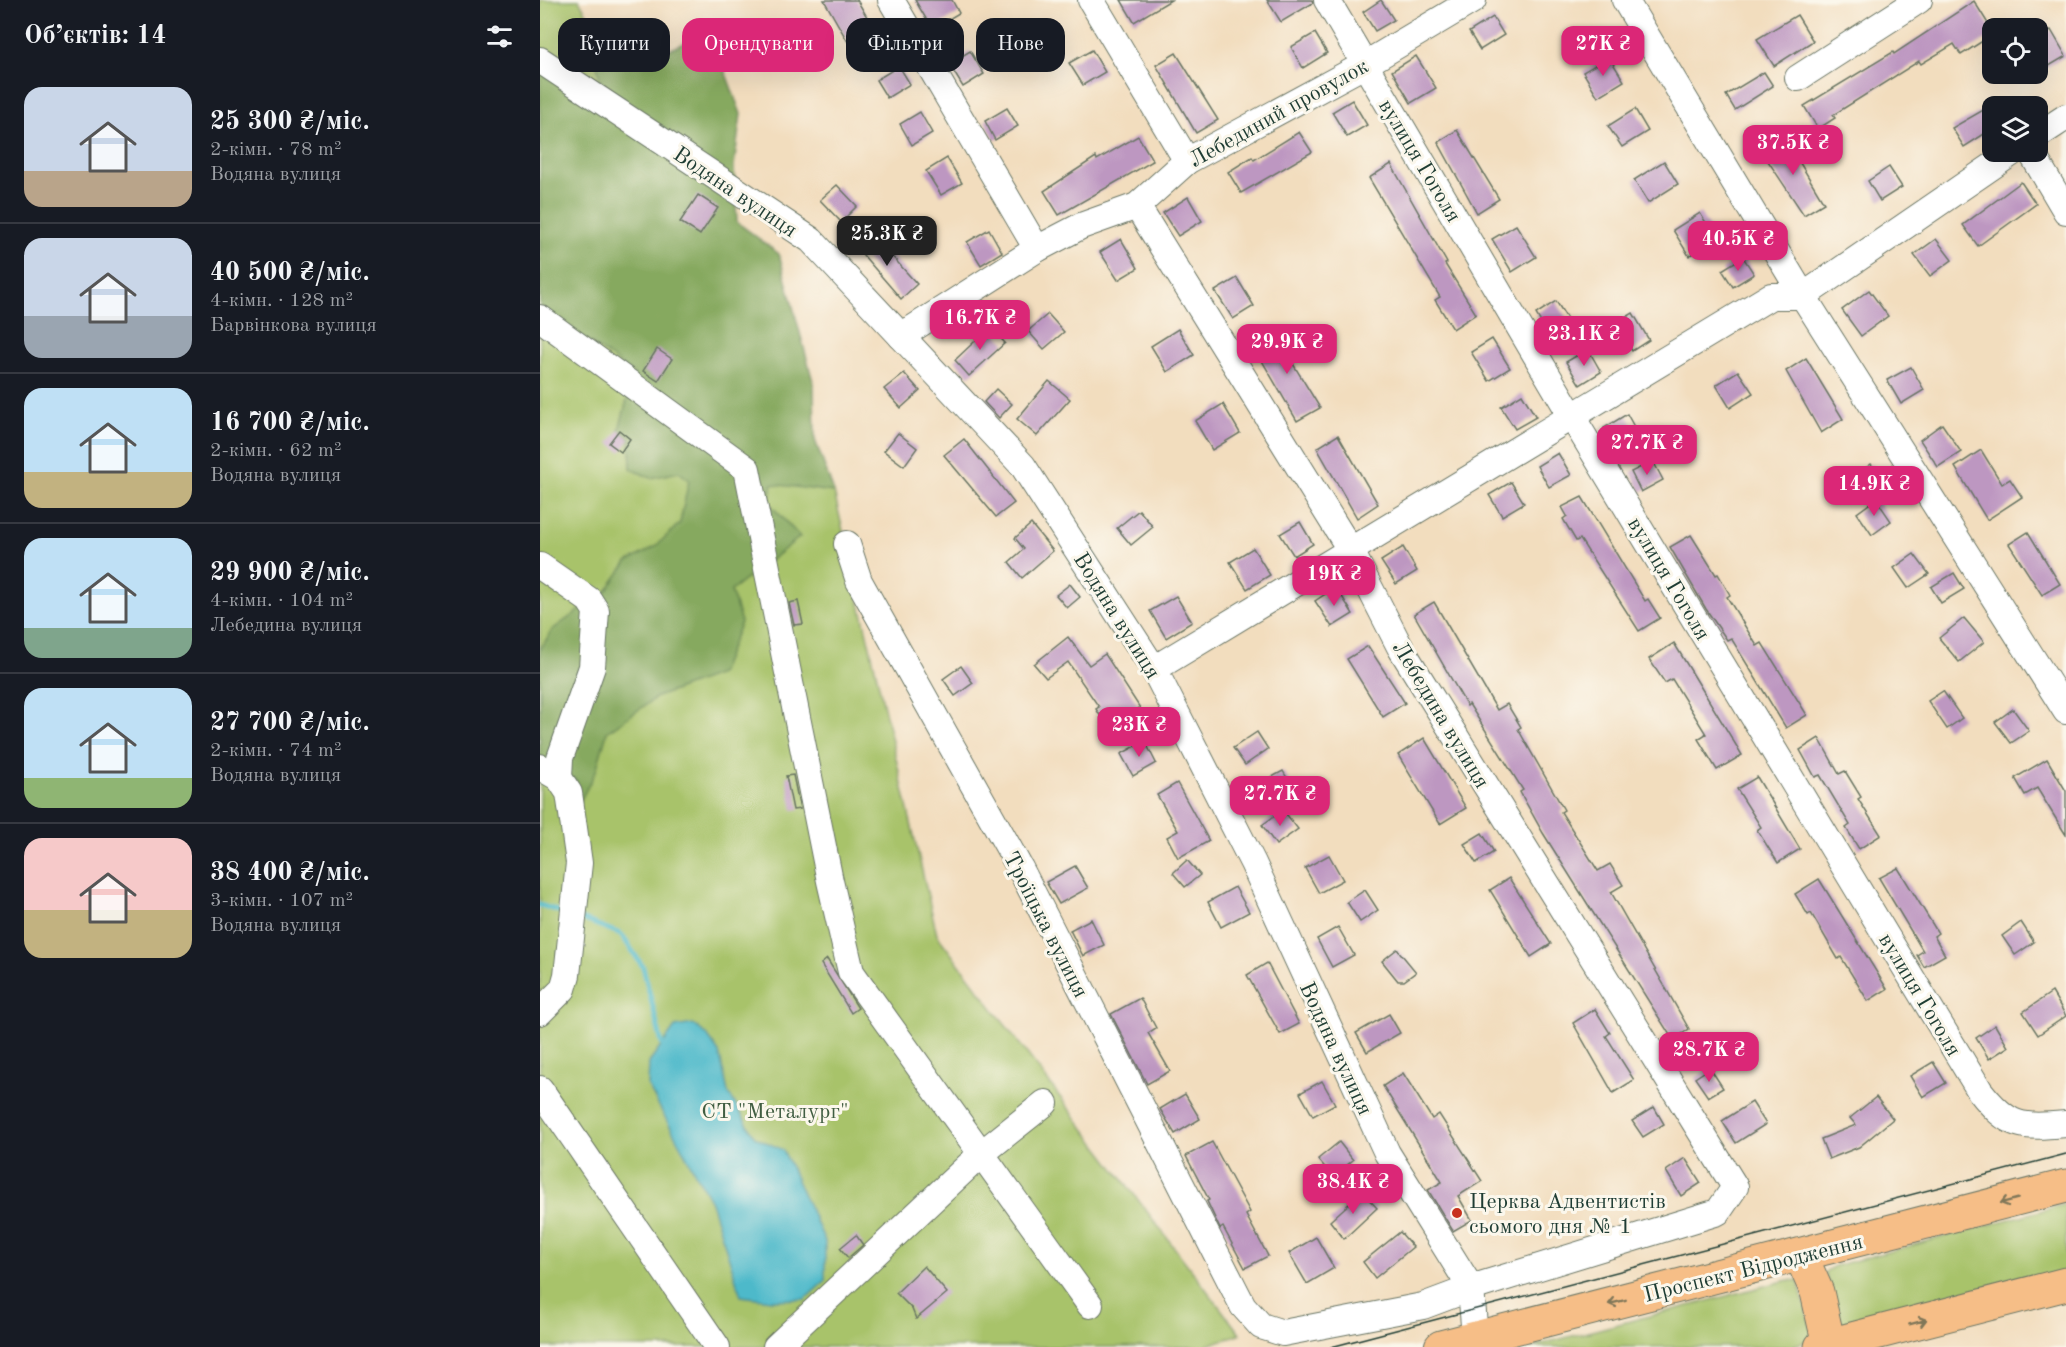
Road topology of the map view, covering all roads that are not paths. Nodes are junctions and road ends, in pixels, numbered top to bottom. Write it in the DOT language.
graph roads {
  1 [pos="891,0"];
  2 [pos="1091,0"];
  3 [pos="1327,0"];
  4 [pos="1473,0"];
  5 [pos="1625,0"];
  6 [pos="1918,0"];
  7 [pos="540,60"];
  8 [pos="1364,65"];
  9 [pos="1798,78"];
  10 [pos="2066,117"];
  11 [pos="2048,129"];
  12 [pos="1187,161"];
  13 [pos="1998,162"];
  14 [pos="2037,162"];
  15 [pos="1137,206"];
  16 [pos="2066,211"];
  17 [pos="1036,249"];
  18 [pos="1803,296"];
  19 [pos="540,318"];
  20 [pos="901,336"];
  21 [pos="1571,415"];
  22 [pos="847,544"];
  23 [pos="1351,550"];
  24 [pos="540,566"];
  25 [pos="1154,669"];
  26 [pos="2066,711"];
  27 [pos="550,772"];
  28 [pos="540,1012"];
  29 [pos="540,1089"];
  30 [pos="1045,1103"];
  31 [pos="2066,1124"];
  32 [pos="981,1154"];
  33 [pos="2066,1186"];
  34 [pos="1735,1187"];
  35 [pos="1801,1256"];
  36 [pos="2066,1284"];
  37 [pos="1471,1288"];
  38 [pos="1090,1305"];
  39 [pos="1474,1338"];
  40 [pos="1826,1346"];
  41 [pos="717,1347"];
  42 [pos="776,1347"];
  43 [pos="1441,1347"];
  1 -- 17 [label="street"];
  2 -- 12 [label="street"];
  3 -- 8 [label="street, вулиця Гоголя"];
  4 -- 8 [label="street, Лебединий провулок"];
  5 -- 18 [label="street"];
  6 -- 9 [label="street"];
  7 -- 20 [label="street, Водяна вулиця"];
  8 -- 12 [label="street, Лебединий провулок"];
  8 -- 21 [label="street, вулиця Гоголя"];
  10 -- 11 [label="street"];
  12 -- 15 [label="street, Лебединий провулок"];
  13 -- 18 [label="street"];
  14 -- 16 [label="street"];
  15 -- 17 [label="street, Лебединий провулок"];
  15 -- 23 [label="street, Лебедина вулиця"];
  17 -- 20 [label="street, Лебединий провулок"];
  18 -- 21 [label="street"];
  18 -- 26 [label="street"];
  19 -- 32 [label="street"];
  20 -- 25 [label="street, Водяна вулиця"];
  21 -- 23 [label="street"];
  21 -- 31 [label="street, вулиця Гоголя"];
  22 -- 37 [label="street, Троїцька вулиця"];
  23 -- 25 [label="street"];
  23 -- 34 [label="street, Лебедина вулиця"];
  24 -- 27 [label="street"];
  25 -- 37 [label="street, Водяна вулиця"];
  27 -- 28 [label="street"];
  29 -- 41 [label="street"];
  30 -- 32 [label="street"];
  32 -- 38 [label="street"];
  32 -- 42 [label="street"];
  33 -- 35 [label="main road, Проспект Відродження, one-way"];
  34 -- 37 [label="street, Троїцька вулиця"];
  35 -- 39 [label="main road, Проспект Відродження, one-way"];
  35 -- 40 [label="main road"];
  40 -- 36 [label="main road, one-way"];
  37 -- 39 [label="street, Водяна вулиця"];
  39 -- 43 [label="main road, Проспект Відродження"];
}
